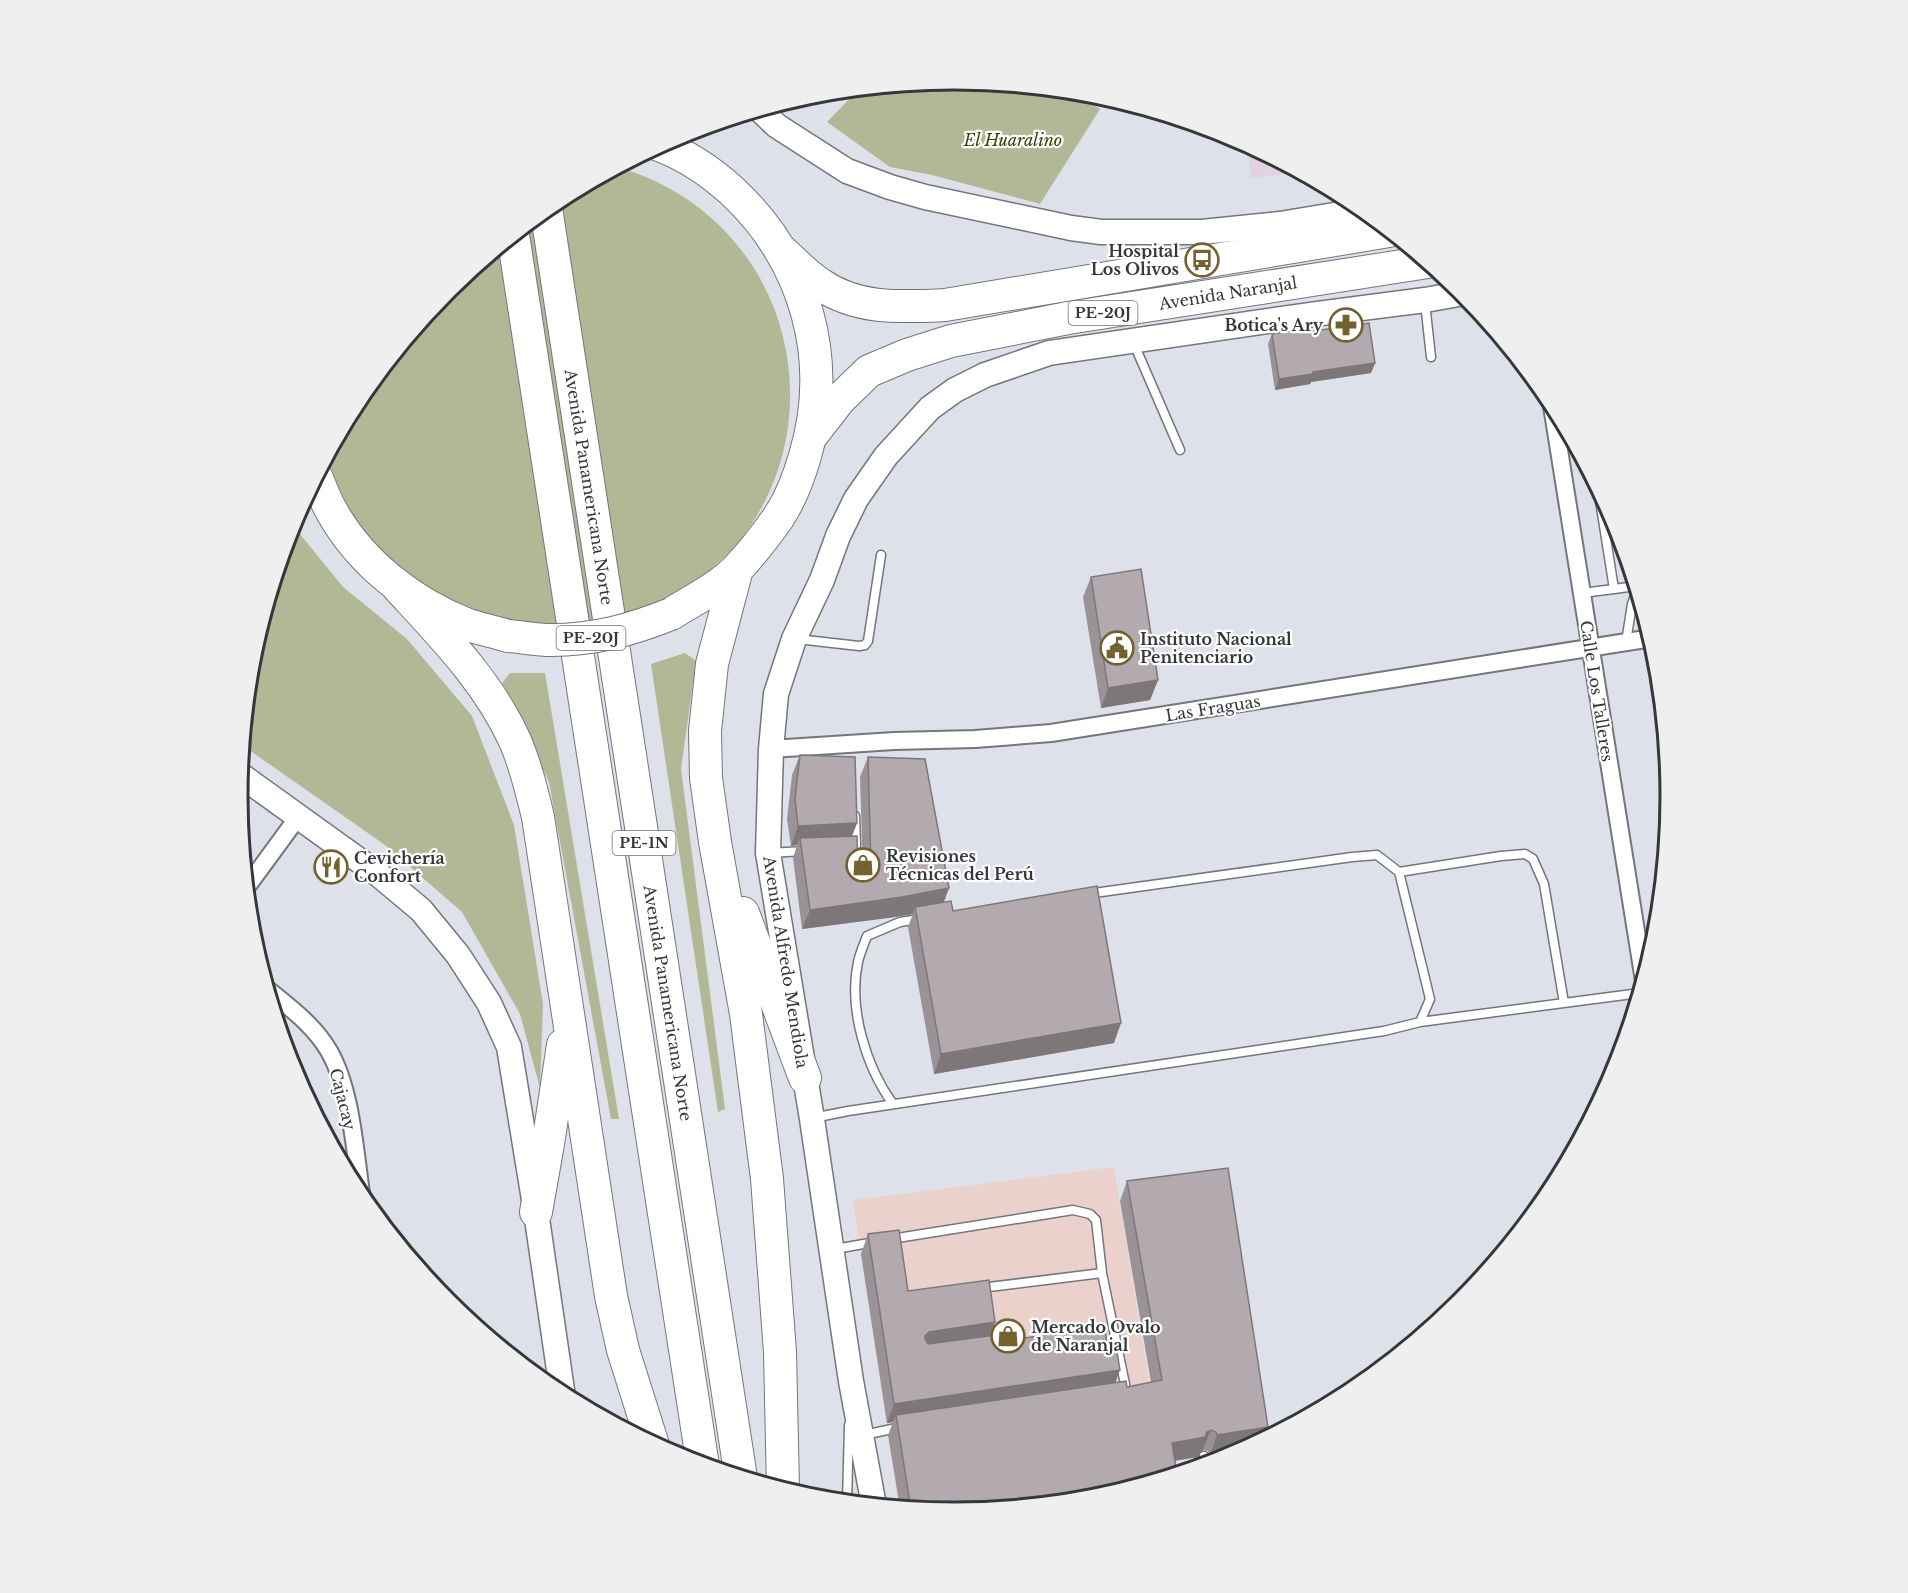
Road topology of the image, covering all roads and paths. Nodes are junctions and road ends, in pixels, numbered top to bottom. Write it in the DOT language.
graph roads {
  1 [pos="766,116"];
  2 [pos="672,149"];
  3 [pos="548,219"];
  4 [pos="1364,221"];
  5 [pos="1364,222"];
  6 [pos="514,244"];
  7 [pos="782,250"];
  8 [pos="1418,264"];
  9 [pos="1452,295"];
  10 [pos="1425,300"];
  11 [pos="1133,341"];
  12 [pos="1049,353"];
  13 [pos="1431,357"];
  14 [pos="812,435"];
  15 [pos="1561,435"];
  16 [pos="1180,450"];
  17 [pos="320,485"];
  18 [pos="315,495"];
  19 [pos="331,510"];
  20 [pos="1602,516"];
  21 [pos="881,555"];
  22 [pos="737,569"];
  23 [pos="397,586"];
  24 [pos="1628,587"];
  25 [pos="1614,589"];
  26 [pos="1582,593"];
  27 [pos="1633,602"];
  28 [pos="794,639"];
  29 [pos="1642,640"];
  30 [pos="1626,642"];
  31 [pos="1590,648"];
  32 [pos="771,749"];
  33 [pos="248,781"];
  34 [pos="855,806"];
  35 [pos="298,817"];
  36 [pos="715,842"];
  37 [pos="846,849"];
  38 [pos="856,849"];
  39 [pos="815,851"];
  40 [pos="768,853"];
  41 [pos="856,859"];
  42 [pos="1400,872"];
  43 [pos="253,879"];
  44 [pos="1075,895"];
  45 [pos="935,916"];
  46 [pos="1641,960"];
  47 [pos="1632,994"];
  48 [pos="277,997"];
  49 [pos="1564,1003"];
  50 [pos="567,1014"];
  51 [pos="1420,1022"];
  52 [pos="805,1078"];
  53 [pos="893,1104"];
  54 [pos="812,1119"];
  55 [pos="358,1176"];
  56 [pos="536,1212"];
  57 [pos="831,1249"];
  58 [pos="1102,1273"];
  59 [pos="973,1289"];
  60 [pos="1114,1329"];
  61 [pos="1102,1331"];
  62 [pos="851,1381"];
  63 [pos="561,1384"];
  64 [pos="1109,1396"];
  65 [pos="911,1425"];
  66 [pos="649,1433"];
  67 [pos="860,1436"];
  68 [pos="701,1456"];
  69 [pos="740,1470"];
  70 [pos="783,1482"];
  71 [pos="847,1494"];
  72 [pos="872,1498"];
  1 -- 4 [label="main road"];
  2 -- 7 [label="highway, PE-20J"];
  3 -- 69 [label="highway, Avenida Panamericana Norte / PE-1N"];
  5 -- 7 [label="highway, PE-20J"];
  6 -- 68 [label="highway, PE-1N"];
  7 -- 14 [label="highway, PE-20J"];
  8 -- 14 [label="highway, Avenida Naranjal / PE-20J"];
  9 -- 10 [label="main road, Avenida Naranjal"];
  10 -- 11 [label="main road, Avenida Naranjal"];
  10 -- 13 [label="lane"];
  11 -- 12 [label="main road, Avenida Naranjal"];
  11 -- 16 [label="lane"];
  12 -- 28 [label="main road, Avenida Alfredo Mendiola"];
  14 -- 22 [label="highway, PE-20J"];
  15 -- 26 [label="street, Calle Los Talleres"];
  17 -- 19 [label="highway, PE-20J"];
  18 -- 19 [label="highway, PE-20J"];
  19 -- 23 [label="highway, PE-20J"];
  20 -- 25 [label="lane"];
  21 -- 28 [label="lane"];
  22 -- 23 [label="highway, PE-20J, bridge"];
  22 -- 36 [label="highway"];
  23 -- 50 [label="highway"];
  24 -- 25 [label="lane"];
  25 -- 26 [label="lane"];
  26 -- 31 [label="street, Calle Los Talleres"];
  27 -- 30 [label="lane"];
  28 -- 32 [label="main road, Avenida Alfredo Mendiola"];
  29 -- 30 [label="street, Las Fraguas"];
  30 -- 31 [label="street, Las Fraguas"];
  31 -- 32 [label="street, Las Fraguas"];
  31 -- 46 [label="street, Calle Los Talleres"];
  32 -- 40 [label="main road, Avenida Alfredo Mendiola"];
  33 -- 35 [label="main road"];
  34 -- 38 [label="lane"];
  35 -- 43 [label="street"];
  35 -- 56 [label="main road"];
  36 -- 52 [label="highway"];
  36 -- 70 [label="highway"];
  37 -- 38 [label="lane"];
  38 -- 41 [label="lane"];
  39 -- 40 [label="lane"];
  40 -- 52 [label="main road, Avenida Alfredo Mendiola"];
  42 -- 44 [label="lane"];
  42 -- 49 [label="lane"];
  42 -- 51 [label="lane"];
  45 -- 53 [label="lane"];
  47 -- 49 [label="lane"];
  48 -- 55 [label="street, Cajacay"];
  49 -- 51 [label="lane"];
  50 -- 56 [label="highway"];
  50 -- 66 [label="highway"];
  51 -- 53 [label="lane"];
  52 -- 54 [label="main road, Avenida Alfredo Mendiola"];
  53 -- 54 [label="lane"];
  54 -- 57 [label="main road, Avenida Alfredo Mendiola"];
  56 -- 63 [label="main road"];
  57 -- 58 [label="lane"];
  57 -- 62 [label="main road, Avenida Alfredo Mendiola"];
  58 -- 59 [label="lane"];
  58 -- 60 [label="lane"];
  60 -- 61 [label="lane"];
  60 -- 64 [label="lane"];
  62 -- 67 [label="main road, Avenida Alfredo Mendiola"];
  62 -- 71 [label="lane"];
  65 -- 67 [label="lane"];
  67 -- 72 [label="main road, Avenida Alfredo Mendiola"];
}
